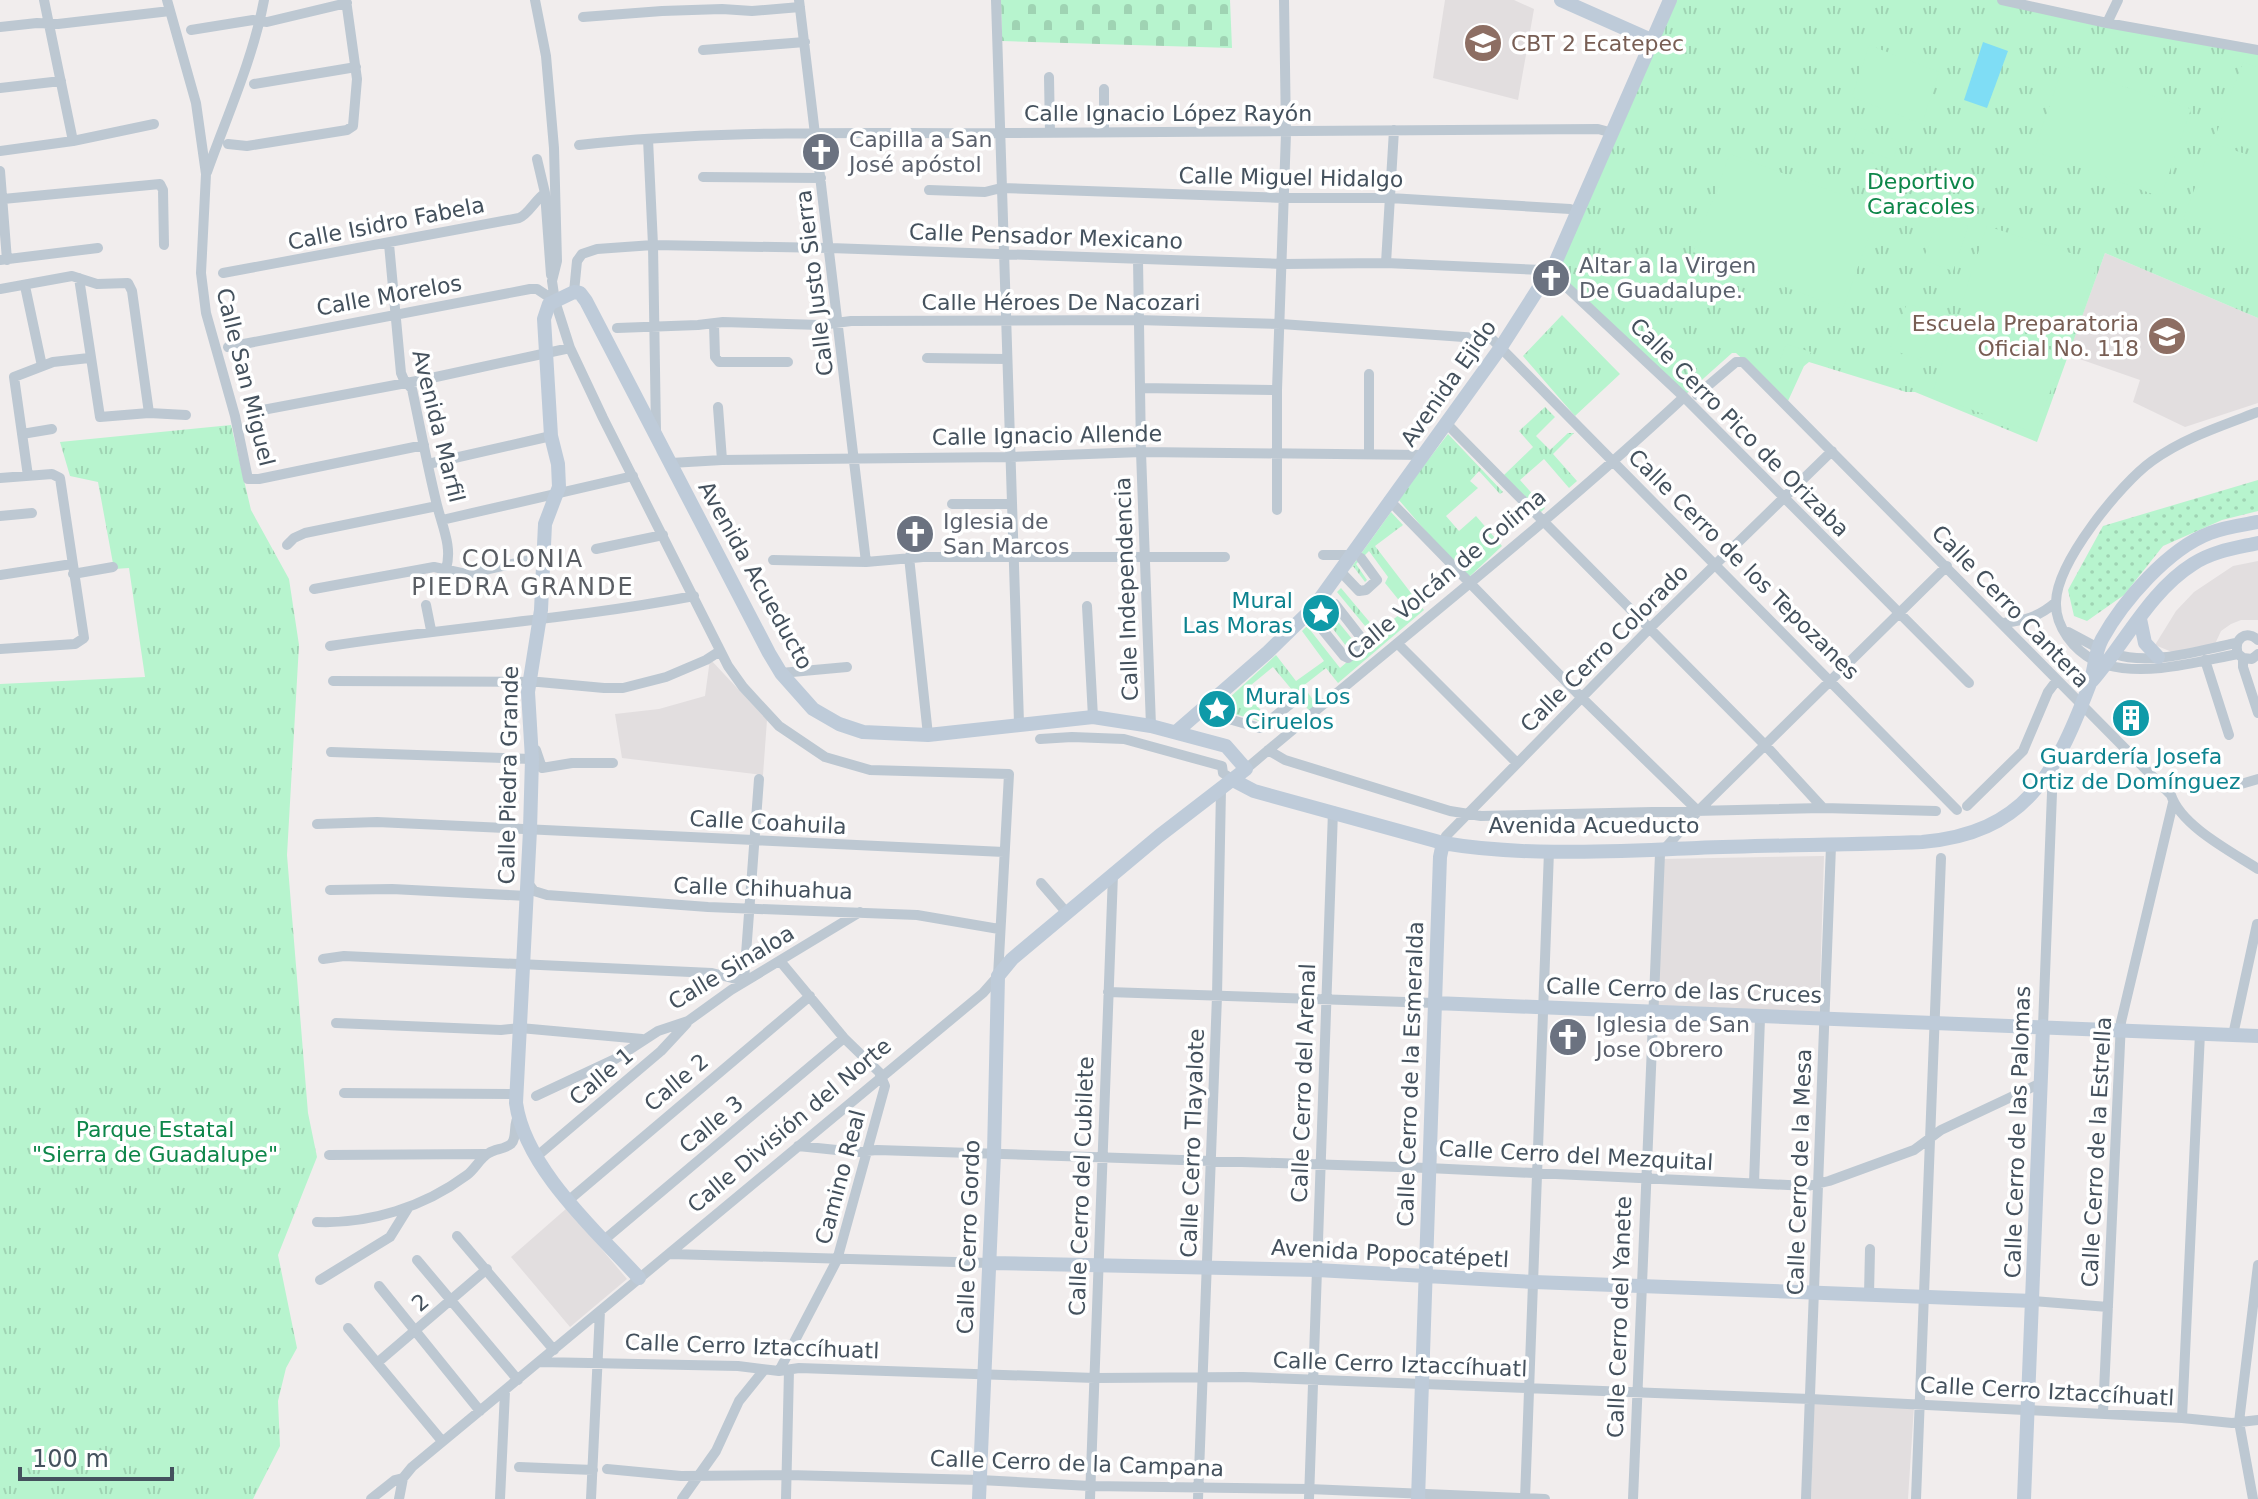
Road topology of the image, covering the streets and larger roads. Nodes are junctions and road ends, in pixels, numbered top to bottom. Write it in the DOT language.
graph roads {
  1 [pos="44,0"];
  2 [pos="264,0"];
  3 [pos="535,0"];
  4 [pos="996,0"];
  5 [pos="1284,0"];
  6 [pos="1561,0"];
  7 [pos="1670,0"];
  8 [pos="2002,0"];
  9 [pos="2117,0"];
  10 [pos="346,1"];
  11 [pos="799,4"];
  12 [pos="168,5"];
  13 [pos="661,5"];
  14 [pos="583,17"];
  15 [pos="260,21"];
  16 [pos="2107,23"];
  17 [pos="48,24"];
  18 [pos="0,27"];
  19 [pos="191,30"];
  20 [pos="1651,40"];
  21 [pos="805,42"];
  22 [pos="703,50"];
  23 [pos="2258,50"];
  24 [pos="356,67"];
  25 [pos="1049,77"];
  26 [pos="61,81"];
  27 [pos="254,84"];
  28 [pos="0,88"];
  29 [pos="1104,89"];
  30 [pos="154,124"];
  31 [pos="1394,130"];
  32 [pos="1104,132"];
  33 [pos="816,133"];
  34 [pos="1000,133"];
  35 [pos="1050,133"];
  36 [pos="1286,133"];
  37 [pos="1613,133"];
  38 [pos="648,139"];
  39 [pos="73,141"];
  40 [pos="228,144"];
  41 [pos="579,145"];
  42 [pos="0,151"];
  43 [pos="537,159"];
  44 [pos="0,171"];
  45 [pos="206,174"];
  46 [pos="703,177"];
  47 [pos="821,178"];
  48 [pos="1001,188"];
  49 [pos="929,190"];
  50 [pos="545,193"];
  51 [pos="1283,198"];
  52 [pos="1390,198"];
  53 [pos="3,199"];
  54 [pos="1578,213"];
  55 [pos="389,244"];
  56 [pos="164,245"];
  57 [pos="653,245"];
  58 [pos="98,248"];
  59 [pos="830,248"];
  60 [pos="1003,254"];
  61 [pos="1138,259"];
  62 [pos="4,260"];
  63 [pos="1386,263"];
  64 [pos="1283,264"];
  65 [pos="223,273"];
  66 [pos="1550,273"];
  67 [pos="79,278"];
  68 [pos="552,281"];
  69 [pos="25,286"];
  70 [pos="0,289"];
  71 [pos="574,292"];
  72 [pos="555,301"];
  73 [pos="394,315"];
  74 [pos="1137,320"];
  75 [pos="1005,322"];
  76 [pos="838,323"];
  77 [pos="714,324"];
  78 [pos="1281,324"];
  79 [pos="655,326"];
  80 [pos="617,328"];
  81 [pos="228,347"];
  82 [pos="1501,347"];
  83 [pos="570,348"];
  84 [pos="544,355"];
  85 [pos="89,358"];
  86 [pos="927,358"];
  87 [pos="1006,359"];
  88 [pos="788,362"];
  89 [pos="42,366"];
  90 [pos="1369,374"];
  91 [pos="405,381"];
  92 [pos="1140,388"];
  93 [pos="1277,390"];
  94 [pos="1697,395"];
  95 [pos="1684,397"];
  96 [pos="718,407"];
  97 [pos="252,412"];
  98 [pos="2258,412"];
  99 [pos="149,413"];
  100 [pos="186,415"];
  101 [pos="1447,424"];
  102 [pos="52,429"];
  103 [pos="656,433"];
  104 [pos="22,434"];
  105 [pos="551,436"];
  106 [pos="424,445"];
  107 [pos="1832,451"];
  108 [pos="1141,452"];
  109 [pos="1277,453"];
  110 [pos="1369,453"];
  111 [pos="1424,455"];
  112 [pos="1010,457"];
  113 [pos="855,459"];
  114 [pos="722,460"];
  115 [pos="671,463"];
  116 [pos="1613,463"];
  117 [pos="428,464"];
  118 [pos="28,476"];
  119 [pos="633,476"];
  120 [pos="0,478"];
  121 [pos="557,494"];
  122 [pos="1784,499"];
  123 [pos="1389,500"];
  124 [pos="952,504"];
  125 [pos="1011,504"];
  126 [pos="437,506"];
  127 [pos="1277,510"];
  128 [pos="32,513"];
  129 [pos="0,516"];
  130 [pos="442,520"];
  131 [pos="1544,522"];
  132 [pos="2258,522"];
  133 [pos="663,535"];
  134 [pos="2258,543"];
  135 [pos="287,545"];
  136 [pos="596,549"];
  137 [pos="1323,555"];
  138 [pos="544,557"];
  139 [pos="909,557"];
  140 [pos="1014,557"];
  141 [pos="1225,557"];
  142 [pos="1356,557"];
  143 [pos="1147,558"];
  144 [pos="773,560"];
  145 [pos="866,562"];
  146 [pos="1716,566"];
  147 [pos="1947,566"];
  148 [pos="113,567"];
  149 [pos="73,569"];
  150 [pos="446,569"];
  151 [pos="1340,571"];
  152 [pos="0,575"];
  153 [pos="1470,584"];
  154 [pos="314,589"];
  155 [pos="694,596"];
  156 [pos="2056,602"];
  157 [pos="1335,604"];
  158 [pos="426,605"];
  159 [pos="1087,606"];
  160 [pos="1309,613"];
  161 [pos="1899,613"];
  162 [pos="541,619"];
  163 [pos="2140,619"];
  164 [pos="2002,623"];
  165 [pos="1649,629"];
  166 [pos="431,630"];
  167 [pos="2258,640"];
  168 [pos="1398,644"];
  169 [pos="330,646"];
  170 [pos="0,649"];
  171 [pos="720,651"];
  172 [pos="2239,652"];
  173 [pos="2258,654"];
  174 [pos="2104,657"];
  175 [pos="2158,657"];
  176 [pos="2205,660"];
  177 [pos="847,667"];
  178 [pos="781,673"];
  179 [pos="1831,680"];
  180 [pos="2057,680"];
  181 [pos="333,681"];
  182 [pos="530,682"];
  183 [pos="1969,683"];
  184 [pos="1581,697"];
  185 [pos="1294,701"];
  186 [pos="2080,705"];
  187 [pos="1201,711"];
  188 [pos="2258,713"];
  189 [pos="1093,717"];
  190 [pos="1019,723"];
  191 [pos="1151,726"];
  192 [pos="1176,732"];
  193 [pos="928,735"];
  194 [pos="2229,735"];
  195 [pos="1040,739"];
  196 [pos="530,743"];
  197 [pos="1766,746"];
  198 [pos="1268,750"];
  199 [pos="331,752"];
  200 [pos="532,759"];
  201 [pos="613,763"];
  202 [pos="1517,763"];
  203 [pos="2053,767"];
  204 [pos="1246,769"];
  205 [pos="759,779"];
  206 [pos="2258,779"];
  207 [pos="1227,784"];
  208 [pos="2241,784"];
  209 [pos="2173,803"];
  210 [pos="1823,808"];
  211 [pos="1333,811"];
  212 [pos="1698,811"];
  213 [pos="1936,811"];
  214 [pos="1467,815"];
  215 [pos="317,824"];
  216 [pos="530,830"];
  217 [pos="755,841"];
  218 [pos="1443,843"];
  219 [pos="1831,846"];
  220 [pos="1662,849"];
  221 [pos="1549,851"];
  222 [pos="1004,852"];
  223 [pos="1941,858"];
  224 [pos="2258,869"];
  225 [pos="1113,874"];
  226 [pos="1041,883"];
  227 [pos="330,890"];
  228 [pos="527,890"];
  229 [pos="750,907"];
  230 [pos="860,911"];
  231 [pos="1067,913"];
  232 [pos="2257,924"];
  233 [pos="999,929"];
  234 [pos="323,959"];
  235 [pos="780,961"];
  236 [pos="523,964"];
  237 [pos="998,976"];
  238 [pos="744,981"];
  239 [pos="1108,992"];
  240 [pos="810,996"];
  241 [pos="1217,996"];
  242 [pos="1325,1000"];
  243 [pos="1435,1003"];
  244 [pos="1544,1007"];
  245 [pos="1652,1013"];
  246 [pos="1760,1018"];
  247 [pos="1825,1018"];
  248 [pos="688,1021"];
  249 [pos="336,1023"];
  250 [pos="1934,1023"];
  251 [pos="2043,1026"];
  252 [pos="520,1028"];
  253 [pos="2120,1029"];
  254 [pos="2200,1033"];
  255 [pos="2233,1035"];
  256 [pos="2258,1036"];
  257 [pos="844,1038"];
  258 [pos="642,1039"];
  259 [pos="882,1076"];
  260 [pos="2041,1083"];
  261 [pos="344,1093"];
  262 [pos="517,1094"];
  263 [pos="536,1096"];
  264 [pos="519,1115"];
  265 [pos="1930,1140"];
  266 [pos="798,1146"];
  267 [pos="866,1151"];
  268 [pos="486,1154"];
  269 [pos="994,1154"];
  270 [pos="329,1155"];
  271 [pos="536,1157"];
  272 [pos="1102,1157"];
  273 [pos="1211,1162"];
  274 [pos="1320,1164"];
  275 [pos="1428,1168"];
  276 [pos="1538,1173"];
  277 [pos="1645,1178"];
  278 [pos="1754,1183"];
  279 [pos="1818,1185"];
  280 [pos="569,1200"];
  281 [pos="408,1208"];
  282 [pos="317,1222"];
  283 [pos="457,1236"];
  284 [pos="604,1240"];
  285 [pos="1870,1249"];
  286 [pos="670,1254"];
  287 [pos="417,1260"];
  288 [pos="837,1260"];
  289 [pos="990,1263"];
  290 [pos="2258,1265"];
  291 [pos="1098,1266"];
  292 [pos="487,1269"];
  293 [pos="1207,1269"];
  294 [pos="1317,1270"];
  295 [pos="1426,1277"];
  296 [pos="639,1278"];
  297 [pos="320,1280"];
  298 [pos="1534,1282"];
  299 [pos="1640,1285"];
  300 [pos="379,1286"];
  301 [pos="1815,1292"];
  302 [pos="1869,1295"];
  303 [pos="1924,1296"];
  304 [pos="451,1301"];
  305 [pos="2033,1301"];
  306 [pos="2108,1307"];
  307 [pos="600,1311"];
  308 [pos="348,1328"];
  309 [pos="415,1333"];
  310 [pos="554,1350"];
  311 [pos="539,1362"];
  312 [pos="598,1362"];
  313 [pos="377,1363"];
  314 [pos="764,1370"];
  315 [pos="784,1370"];
  316 [pos="985,1373"];
  317 [pos="1095,1378"];
  318 [pos="1203,1378"];
  319 [pos="518,1380"];
  320 [pos="1313,1381"];
  321 [pos="1421,1386"];
  322 [pos="1529,1390"];
  323 [pos="505,1391"];
  324 [pos="1636,1392"];
  325 [pos="1810,1399"];
  326 [pos="1920,1404"];
  327 [pos="2028,1409"];
  328 [pos="480,1411"];
  329 [pos="2103,1413"];
  330 [pos="2182,1418"];
  331 [pos="2258,1420"];
  332 [pos="2239,1422"];
  333 [pos="442,1441"];
  334 [pos="519,1467"];
  335 [pos="607,1469"];
  336 [pos="593,1470"];
  337 [pos="788,1475"];
  338 [pos="699,1476"];
  339 [pos="403,1478"];
  340 [pos="980,1480"];
  341 [pos="1090,1486"];
  342 [pos="1198,1487"];
  343 [pos="1309,1494"];
  344 [pos="1418,1497"];
  345 [pos="371,1499"];
  346 [pos="399,1499"];
  347 [pos="500,1499"];
  348 [pos="591,1499"];
  349 [pos="682,1499"];
  350 [pos="786,1499"];
  351 [pos="979,1499"];
  352 [pos="1090,1499"];
  353 [pos="1198,1499"];
  354 [pos="1525,1499"];
  355 [pos="1545,1499"];
  356 [pos="1633,1499"];
  357 [pos="1806,1499"];
  358 [pos="1916,1499"];
  359 [pos="2024,1499"];
  360 [pos="2253,1499"];
  1 -- 17 [label="street"];
  2 -- 15 [label="street"];
  3 -- 68 [label="street"];
  4 -- 34 [label="street"];
  5 -- 36 [label="street"];
  6 -- 20 [label="street"];
  7 -- 20 [label="street, Avenida Ejido"];
  8 -- 16 [label="street"];
  9 -- 16 [label="street"];
  10 -- 15 [label="street"];
  10 -- 24 [label="street"];
  11 -- 13 [label="street"];
  11 -- 21 [label="street, Calle Justo Sierra"];
  12 -- 17 [label="street"];
  12 -- 45 [label="street, Calle San Miguel"];
  13 -- 14 [label="street"];
  15 -- 19 [label="street"];
  15 -- 45 [label="street"];
  16 -- 23 [label="street"];
  17 -- 18 [label="street"];
  17 -- 26 [label="street"];
  20 -- 37 [label="street, Avenida Ejido"];
  21 -- 22 [label="street"];
  21 -- 33 [label="street, Calle Justo Sierra"];
  24 -- 27 [label="street"];
  24 -- 40 [label="street"];
  25 -- 35 [label="street"];
  26 -- 28 [label="street"];
  26 -- 39 [label="street"];
  29 -- 32 [label="street"];
  30 -- 39 [label="street"];
  31 -- 36 [label="street, Calle Ignacio López Rayón"];
  31 -- 37 [label="street, Calle Ignacio López Rayón"];
  31 -- 52 [label="street"];
  32 -- 35 [label="street, Calle Ignacio López Rayón"];
  32 -- 36 [label="street, Calle Ignacio López Rayón"];
  33 -- 34 [label="street, Calle Ignacio López Rayón"];
  33 -- 38 [label="street, Calle Ignacio López Rayón"];
  33 -- 47 [label="street, Calle Justo Sierra"];
  34 -- 35 [label="street, Calle Ignacio López Rayón"];
  34 -- 48 [label="street"];
  36 -- 51 [label="street"];
  37 -- 54 [label="street, Avenida Ejido"];
  38 -- 41 [label="street, Calle Ignacio López Rayón"];
  38 -- 57 [label="street"];
  39 -- 42 [label="street"];
  43 -- 50 [label="street"];
  44 -- 53 [label="street"];
  45 -- 106 [label="street, Calle San Miguel"];
  46 -- 47 [label="street"];
  47 -- 59 [label="street, Calle Justo Sierra"];
  48 -- 49 [label="street, Calle Miguel Hidalgo"];
  48 -- 51 [label="street, Calle Miguel Hidalgo"];
  48 -- 60 [label="street"];
  50 -- 55 [label="street, Calle Isidro Fabela"];
  50 -- 68 [label="street"];
  51 -- 52 [label="street, Calle Miguel Hidalgo"];
  51 -- 64 [label="street"];
  52 -- 54 [label="street, Calle Miguel Hidalgo"];
  52 -- 63 [label="street"];
  53 -- 56 [label="street"];
  53 -- 62 [label="street"];
  54 -- 66 [label="street, Avenida Ejido"];
  55 -- 65 [label="street, Calle Isidro Fabela"];
  55 -- 73 [label="street, Avenida Marfil"];
  57 -- 59 [label="street, Calle Pensador Mexicano"];
  57 -- 71 [label="street, Calle Pensador Mexicano"];
  57 -- 79 [label="street"];
  58 -- 62 [label="street"];
  59 -- 60 [label="street, Calle Pensador Mexicano"];
  59 -- 76 [label="street, Calle Justo Sierra"];
  60 -- 61 [label="street, Calle Pensador Mexicano"];
  60 -- 75 [label="street"];
  61 -- 64 [label="street, Calle Pensador Mexicano"];
  61 -- 74 [label="street, Calle Independencia"];
  63 -- 64 [label="street, Calle Pensador Mexicano"];
  63 -- 66 [label="street, Calle Pensador Mexicano"];
  64 -- 78 [label="street"];
  66 -- 82 [label="street, Avenida Ejido"];
  66 -- 95 [label="street, Calle Cerro Pico de Orizaba"];
  67 -- 69 [label="street"];
  67 -- 85 [label="street"];
  67 -- 99 [label="street"];
  68 -- 72 [label="street"];
  69 -- 70 [label="street"];
  69 -- 89 [label="street"];
  71 -- 72 [label="street"];
  71 -- 103 [label="street, Avenida Acueducto"];
  72 -- 73 [label="street, Calle Morelos"];
  72 -- 83 [label="street"];
  72 -- 84 [label="street, Calle Piedra Grande"];
  73 -- 81 [label="street, Calle Morelos"];
  73 -- 91 [label="street, Avenida Marfil"];
  74 -- 75 [label="street, Calle Héroes De Nacozari"];
  74 -- 78 [label="street, Calle Héroes De Nacozari"];
  74 -- 92 [label="street, Calle Independencia"];
  75 -- 76 [label="street, Calle Héroes De Nacozari"];
  75 -- 87 [label="street"];
  76 -- 77 [label="street, Calle Héroes De Nacozari"];
  76 -- 113 [label="street, Calle Justo Sierra"];
  77 -- 79 [label="street, Calle Héroes De Nacozari"];
  77 -- 88 [label="street"];
  78 -- 82 [label="street, Calle Héroes De Nacozari"];
  78 -- 93 [label="street"];
  79 -- 80 [label="street, Calle Héroes De Nacozari"];
  79 -- 103 [label="street"];
  82 -- 101 [label="street, Avenida Ejido"];
  82 -- 116 [label="street, Calle Cerro de los Tepozanes"];
  83 -- 84 [label="street"];
  83 -- 119 [label="street"];
  84 -- 91 [label="street"];
  84 -- 105 [label="street, Calle Piedra Grande"];
  85 -- 89 [label="street"];
  85 -- 99 [label="street"];
  86 -- 87 [label="street"];
  87 -- 112 [label="street"];
  89 -- 104 [label="street"];
  90 -- 110 [label="street"];
  91 -- 97 [label="street"];
  91 -- 106 [label="street, Avenida Marfil"];
  92 -- 93 [label="street"];
  92 -- 108 [label="street, Calle Independencia"];
  93 -- 109 [label="street"];
  94 -- 107 [label="street, Calle Cerro Cantera"];
  95 -- 116 [label="street, Calle Volcán de Colima"];
  95 -- 122 [label="street, Calle Cerro Pico de Orizaba"];
  96 -- 114 [label="street"];
  98 -- 156 [label="street"];
  99 -- 100 [label="street"];
  101 -- 111 [label="street, Avenida Ejido"];
  101 -- 131 [label="street"];
  102 -- 104 [label="street"];
  103 -- 115 [label="street, Avenida Acueducto"];
  104 -- 118 [label="street"];
  105 -- 117 [label="street"];
  105 -- 121 [label="street, Calle Piedra Grande"];
  106 -- 117 [label="street, Avenida Marfil"];
  107 -- 122 [label="street, Calle Cerro Colorado"];
  107 -- 147 [label="street, Calle Cerro Cantera"];
  108 -- 109 [label="street, Calle Ignacio Allende"];
  108 -- 112 [label="street, Calle Ignacio Allende"];
  108 -- 143 [label="street, Calle Independencia"];
  109 -- 110 [label="street, Calle Ignacio Allende"];
  109 -- 127 [label="street"];
  110 -- 111 [label="street, Calle Ignacio Allende"];
  111 -- 123 [label="street, Avenida Ejido"];
  112 -- 113 [label="street, Calle Ignacio Allende"];
  112 -- 125 [label="street"];
  113 -- 114 [label="street, Calle Ignacio Allende"];
  113 -- 145 [label="street, Calle Justo Sierra"];
  114 -- 115 [label="street, Calle Ignacio Allende"];
  115 -- 178 [label="street, Avenida Acueducto"];
  116 -- 131 [label="street, Calle Volcán de Colima"];
  116 -- 146 [label="street, Calle Cerro de los Tepozanes"];
  117 -- 126 [label="street, Avenida Marfil"];
  118 -- 120 [label="street"];
  118 -- 149 [label="street"];
  119 -- 121 [label="street"];
  119 -- 133 [label="street"];
  121 -- 130 [label="street"];
  121 -- 138 [label="street, Calle Piedra Grande"];
  122 -- 146 [label="street, Calle Cerro Colorado"];
  122 -- 161 [label="street, Calle Cerro Pico de Orizaba"];
  123 -- 142 [label="street, Avenida Ejido"];
  123 -- 153 [label="street"];
  124 -- 125 [label="street"];
  125 -- 140 [label="street"];
  126 -- 130 [label="street, Avenida Marfil"];
  126 -- 135 [label="street"];
  128 -- 129 [label="street"];
  130 -- 150 [label="street, Avenida Marfil"];
  131 -- 153 [label="street, Calle Volcán de Colima"];
  131 -- 165 [label="street"];
  132 -- 174 [label="street"];
  133 -- 136 [label="street"];
  133 -- 155 [label="street"];
  134 -- 163 [label="street"];
  137 -- 142 [label="street"];
  138 -- 150 [label="street"];
  138 -- 162 [label="street, Calle Piedra Grande"];
  139 -- 140 [label="street"];
  139 -- 145 [label="street"];
  139 -- 193 [label="street"];
  140 -- 143 [label="street"];
  140 -- 190 [label="street"];
  141 -- 143 [label="street"];
  142 -- 151 [label="street, Avenida Ejido"];
  142 -- 151 [label="street"];
  143 -- 191 [label="street, Calle Independencia"];
  144 -- 145 [label="street"];
  146 -- 165 [label="street, Calle Cerro Colorado"];
  146 -- 179 [label="street, Calle Cerro de los Tepozanes"];
  147 -- 161 [label="street"];
  147 -- 164 [label="street, Calle Cerro Cantera"];
  148 -- 149 [label="street"];
  149 -- 152 [label="street"];
  149 -- 170 [label="street"];
  150 -- 154 [label="street"];
  151 -- 160 [label="street, Avenida Ejido"];
  153 -- 168 [label="street, Calle Volcán de Colima"];
  153 -- 184 [label="street"];
  155 -- 162 [label="street"];
  155 -- 171 [label="street"];
  156 -- 164 [label="street"];
  156 -- 174 [label="street"];
  157 -- 160 [label="street"];
  158 -- 166 [label="street"];
  159 -- 189 [label="street"];
  160 -- 187 [label="street, Avenida Ejido"];
  161 -- 179 [label="street"];
  161 -- 183 [label="street, Calle Cerro Pico de Orizaba"];
  162 -- 166 [label="street"];
  162 -- 182 [label="street, Calle Piedra Grande"];
  163 -- 174 [label="street"];
  163 -- 175 [label="street"];
  164 -- 180 [label="street, Calle Cerro Cantera"];
  165 -- 184 [label="street, Calle Cerro Colorado"];
  165 -- 197 [label="street"];
  166 -- 169 [label="street"];
  167 -- 172 [label="street"];
  168 -- 198 [label="street, Calle Volcán de Colima"];
  168 -- 202 [label="street"];
  171 -- 182 [label="street"];
  171 -- 222 [label="street"];
  172 -- 173 [label="street"];
  172 -- 175 [label="street"];
  172 -- 176 [label="street"];
  172 -- 188 [label="street"];
  174 -- 175 [label="street"];
  174 -- 176 [label="street"];
  174 -- 186 [label="street, Avenida Acueducto"];
  176 -- 194 [label="street"];
  177 -- 178 [label="street"];
  178 -- 193 [label="street, Avenida Acueducto"];
  179 -- 180 [label="street, Calle Cerro de los Tepozanes"];
  179 -- 197 [label="street"];
  180 -- 186 [label="street, Calle Cerro Cantera"];
  181 -- 182 [label="street"];
  182 -- 196 [label="street, Calle Piedra Grande"];
  184 -- 202 [label="street, Calle Cerro Colorado"];
  184 -- 212 [label="street"];
  185 -- 187 [label="street"];
  186 -- 203 [label="street, Avenida Acueducto"];
  186 -- 209 [label="street, Calle Cerro Cantera"];
  187 -- 192 [label="street, Avenida Ejido"];
  189 -- 190 [label="street, Avenida Acueducto"];
  189 -- 191 [label="street, Avenida Acueducto"];
  190 -- 193 [label="street, Avenida Acueducto"];
  191 -- 192 [label="street, Avenida Acueducto"];
  192 -- 204 [label="street, Avenida Acueducto"];
  195 -- 207 [label="street, Avenida Acueducto"];
  196 -- 200 [label="street, Calle Piedra Grande"];
  196 -- 201 [label="street"];
  197 -- 210 [label="street"];
  197 -- 212 [label="street"];
  198 -- 204 [label="street, Calle Volcán de Colima"];
  198 -- 214 [label="street, Avenida Acueducto"];
  199 -- 200 [label="street"];
  200 -- 216 [label="street, Calle Piedra Grande"];
  202 -- 214 [label="street, Calle Cerro Colorado"];
  203 -- 219 [label="street, Avenida Acueducto"];
  203 -- 251 [label="street, Calle Cerro de las Palomas"];
  204 -- 207 [label="street, Calle Volcán de Colima"];
  205 -- 217 [label="street"];
  206 -- 208 [label="street"];
  207 -- 211 [label="street, Avenida Acueducto"];
  207 -- 225 [label="street, Calle División del Norte"];
  207 -- 241 [label="street, Calle Cerro Tlayalote"];
  209 -- 224 [label="street, Calle Cerro Cantera"];
  209 -- 253 [label="street, Calle Cerro de la Estrella"];
  210 -- 212 [label="street, Avenida Acueducto"];
  210 -- 213 [label="street, Avenida Acueducto"];
  211 -- 218 [label="street, Avenida Acueducto"];
  211 -- 242 [label="street, Calle Cerro del Arenal"];
  212 -- 214 [label="street, Avenida Acueducto"];
  212 -- 220 [label="street"];
  214 -- 218 [label="street, Calle Cerro Colorado"];
  215 -- 216 [label="street, Calle Coahuila"];
  216 -- 217 [label="street, Calle Coahuila"];
  216 -- 228 [label="street, Calle Piedra Grande"];
  217 -- 222 [label="street, Calle Coahuila"];
  217 -- 229 [label="street"];
  218 -- 221 [label="street, Avenida Acueducto"];
  218 -- 243 [label="street, Calle Cerro de la Esmeralda"];
  219 -- 220 [label="street, Avenida Acueducto"];
  219 -- 247 [label="street, Calle Cerro de la Mesa"];
  220 -- 221 [label="street, Avenida Acueducto"];
  220 -- 245 [label="street, Calle Cerro del Yanete"];
  221 -- 244 [label="street"];
  222 -- 233 [label="street"];
  223 -- 250 [label="street"];
  225 -- 231 [label="street, Calle División del Norte"];
  225 -- 239 [label="street, Calle Cerro del Cubilete"];
  226 -- 231 [label="street"];
  227 -- 228 [label="street, Calle Chihuahua"];
  228 -- 229 [label="street, Calle Chihuahua"];
  228 -- 236 [label="street, Calle Piedra Grande"];
  229 -- 230 [label="street, Calle Chihuahua"];
  229 -- 238 [label="street"];
  230 -- 233 [label="street, Calle Chihuahua"];
  230 -- 235 [label="street, Calle Sinaloa"];
  231 -- 237 [label="street, Calle División del Norte"];
  232 -- 255 [label="street"];
  233 -- 237 [label="street"];
  234 -- 236 [label="street"];
  235 -- 238 [label="street, Calle Sinaloa"];
  235 -- 240 [label="street"];
  236 -- 238 [label="street"];
  236 -- 252 [label="street, Calle Piedra Grande"];
  237 -- 259 [label="street, Calle División del Norte"];
  237 -- 269 [label="street, Calle Cerro Gordo"];
  238 -- 248 [label="street, Calle Sinaloa"];
  239 -- 241 [label="street, Calle Cerro de las Cruces"];
  239 -- 272 [label="street, Calle Cerro del Cubilete"];
  240 -- 257 [label="street"];
  240 -- 280 [label="street, Calle 2"];
  241 -- 242 [label="street, Calle Cerro de las Cruces"];
  241 -- 273 [label="street, Calle Cerro Tlayalote"];
  242 -- 243 [label="street, Calle Cerro de las Cruces"];
  242 -- 274 [label="street, Calle Cerro del Arenal"];
  243 -- 244 [label="street, Calle Cerro de las Cruces"];
  243 -- 275 [label="street, Calle Cerro de la Esmeralda"];
  244 -- 245 [label="street, Calle Cerro de las Cruces"];
  244 -- 276 [label="street"];
  245 -- 246 [label="street, Calle Cerro de las Cruces"];
  245 -- 277 [label="street, Calle Cerro del Yanete"];
  246 -- 247 [label="street, Calle Cerro de las Cruces"];
  246 -- 278 [label="street"];
  247 -- 250 [label="street, Calle Cerro de las Cruces"];
  247 -- 279 [label="street, Calle Cerro de la Mesa"];
  248 -- 258 [label="street, Calle Sinaloa"];
  248 -- 271 [label="street, Calle 1"];
  249 -- 252 [label="street"];
  250 -- 251 [label="street, Calle Cerro de las Cruces"];
  250 -- 265 [label="street"];
  251 -- 253 [label="street, Calle Cerro de las Cruces"];
  251 -- 260 [label="street, Calle Cerro de las Palomas"];
  252 -- 258 [label="street"];
  252 -- 262 [label="street, Calle Piedra Grande"];
  253 -- 254 [label="street, Calle Cerro de las Cruces"];
  253 -- 306 [label="street, Calle Cerro de la Estrella"];
  254 -- 255 [label="street, Calle Cerro de las Cruces"];
  254 -- 330 [label="street"];
  255 -- 256 [label="street, Calle Cerro de las Cruces"];
  257 -- 259 [label="street"];
  257 -- 284 [label="street, Calle 3"];
  258 -- 263 [label="street, Calle Sinaloa"];
  259 -- 266 [label="street, Calle División del Norte"];
  259 -- 267 [label="street, Camino Real"];
  260 -- 265 [label="street, Calle Cerro del Mezquital"];
  260 -- 305 [label="street, Calle Cerro de las Palomas"];
  261 -- 262 [label="street"];
  262 -- 264 [label="street, Calle Piedra Grande"];
  264 -- 268 [label="street"];
  264 -- 271 [label="street, Calle Piedra Grande"];
  265 -- 279 [label="street, Calle Cerro del Mezquital"];
  265 -- 303 [label="street"];
  266 -- 267 [label="street, Calle Cerro del Mezquital"];
  266 -- 286 [label="street, Calle División del Norte"];
  267 -- 269 [label="street, Calle Cerro del Mezquital"];
  267 -- 288 [label="street, Camino Real"];
  268 -- 270 [label="street"];
  268 -- 281 [label="street"];
  269 -- 272 [label="street, Calle Cerro del Mezquital"];
  269 -- 289 [label="street, Calle Cerro Gordo"];
  271 -- 280 [label="street, Calle Piedra Grande"];
  272 -- 273 [label="street, Calle Cerro del Mezquital"];
  272 -- 291 [label="street, Calle Cerro del Cubilete"];
  273 -- 274 [label="street, Calle Cerro del Mezquital"];
  273 -- 293 [label="street, Calle Cerro Tlayalote"];
  274 -- 275 [label="street, Calle Cerro del Mezquital"];
  274 -- 294 [label="street, Calle Cerro del Arenal"];
  275 -- 276 [label="street, Calle Cerro del Mezquital"];
  275 -- 295 [label="street, Calle Cerro de la Esmeralda"];
  276 -- 277 [label="street, Calle Cerro del Mezquital"];
  276 -- 298 [label="street"];
  277 -- 278 [label="street, Calle Cerro del Mezquital"];
  277 -- 299 [label="street, Calle Cerro del Yanete"];
  278 -- 279 [label="street, Calle Cerro del Mezquital"];
  279 -- 301 [label="street, Calle Cerro de la Mesa"];
  280 -- 284 [label="street, Calle Piedra Grande"];
  281 -- 282 [label="street"];
  281 -- 297 [label="street"];
  283 -- 292 [label="street"];
  284 -- 296 [label="street, Calle Piedra Grande"];
  285 -- 302 [label="street"];
  286 -- 288 [label="street, Avenida Popocatépetl"];
  286 -- 296 [label="street, Calle División del Norte"];
  287 -- 304 [label="street"];
  288 -- 289 [label="street, Avenida Popocatépetl"];
  288 -- 315 [label="street, Camino Real"];
  289 -- 291 [label="street, Avenida Popocatépetl"];
  289 -- 316 [label="street, Calle Cerro Gordo"];
  290 -- 332 [label="street"];
  291 -- 293 [label="street, Avenida Popocatépetl"];
  291 -- 317 [label="street, Calle Cerro del Cubilete"];
  292 -- 304 [label="street, 2"];
  292 -- 310 [label="street"];
  293 -- 294 [label="street, Avenida Popocatépetl"];
  293 -- 318 [label="street, Calle Cerro Tlayalote"];
  294 -- 295 [label="street, Avenida Popocatépetl"];
  294 -- 320 [label="street, Calle Cerro del Arenal"];
  295 -- 298 [label="street, Avenida Popocatépetl"];
  295 -- 321 [label="street, Calle Cerro de la Esmeralda"];
  296 -- 307 [label="street, Calle División del Norte"];
  298 -- 299 [label="street, Avenida Popocatépetl"];
  298 -- 322 [label="street"];
  299 -- 301 [label="street, Avenida Popocatépetl"];
  299 -- 324 [label="street, Calle Cerro del Yanete"];
  300 -- 309 [label="street"];
  301 -- 302 [label="street, Avenida Popocatépetl"];
  301 -- 325 [label="street, Calle Cerro de la Mesa"];
  302 -- 303 [label="street, Avenida Popocatépetl"];
  303 -- 305 [label="street, Avenida Popocatépetl"];
  303 -- 326 [label="street"];
  304 -- 309 [label="street, 2"];
  304 -- 319 [label="street"];
  305 -- 306 [label="street, Avenida Popocatépetl"];
  305 -- 327 [label="street, Calle Cerro de las Palomas"];
  306 -- 329 [label="street, Calle Cerro de la Estrella"];
  307 -- 310 [label="street, Calle División del Norte"];
  307 -- 312 [label="street"];
  308 -- 313 [label="street"];
  309 -- 313 [label="street, 2"];
  309 -- 328 [label="street"];
  310 -- 311 [label="street, Calle División del Norte"];
  311 -- 312 [label="street, Calle Cerro Iztaccíhuatl"];
  311 -- 319 [label="street, Calle División del Norte"];
  312 -- 314 [label="street, Calle Cerro Iztaccíhuatl"];
  312 -- 336 [label="street"];
  313 -- 333 [label="street"];
  314 -- 315 [label="street, Calle Cerro Iztaccíhuatl"];
  314 -- 338 [label="street"];
  315 -- 316 [label="street, Calle Cerro Iztaccíhuatl"];
  315 -- 337 [label="street"];
  316 -- 317 [label="street, Calle Cerro Iztaccíhuatl"];
  316 -- 340 [label="street, Calle Cerro Gordo"];
  317 -- 318 [label="street, Calle Cerro Iztaccíhuatl"];
  317 -- 341 [label="street, Calle Cerro del Cubilete"];
  318 -- 320 [label="street, Calle Cerro Iztaccíhuatl"];
  318 -- 342 [label="street, Calle Cerro Tlayalote"];
  319 -- 323 [label="street, Calle División del Norte"];
  320 -- 321 [label="street, Calle Cerro Iztaccíhuatl"];
  320 -- 343 [label="street, Calle Cerro del Arenal"];
  321 -- 322 [label="street, Calle Cerro Iztaccíhuatl"];
  321 -- 344 [label="street, Calle Cerro de la Esmeralda"];
  322 -- 324 [label="street, Calle Cerro Iztaccíhuatl"];
  322 -- 354 [label="street"];
  323 -- 328 [label="street, Calle División del Norte"];
  323 -- 347 [label="street"];
  324 -- 325 [label="street, Calle Cerro Iztaccíhuatl"];
  324 -- 356 [label="street, Calle Cerro del Yanete"];
  325 -- 326 [label="street, Calle Cerro Iztaccíhuatl"];
  325 -- 357 [label="street, Calle Cerro de la Mesa"];
  326 -- 327 [label="street, Calle Cerro Iztaccíhuatl"];
  326 -- 358 [label="street"];
  327 -- 329 [label="street, Calle Cerro Iztaccíhuatl"];
  327 -- 359 [label="street, Calle Cerro de las Palomas"];
  328 -- 333 [label="street, Calle División del Norte"];
  329 -- 330 [label="street, Calle Cerro Iztaccíhuatl"];
  330 -- 332 [label="street, Calle Cerro Iztaccíhuatl"];
  331 -- 332 [label="street, Calle Cerro Iztaccíhuatl"];
  332 -- 360 [label="street"];
  333 -- 339 [label="street, Calle División del Norte"];
  334 -- 336 [label="street"];
  335 -- 338 [label="street, Calle Cerro de la Campana"];
  336 -- 348 [label="street"];
  337 -- 338 [label="street, Calle Cerro de la Campana"];
  337 -- 340 [label="street, Calle Cerro de la Campana"];
  337 -- 350 [label="street"];
  338 -- 349 [label="street"];
  339 -- 345 [label="street, Calle División del Norte"];
  339 -- 346 [label="street"];
  340 -- 341 [label="street, Calle Cerro de la Campana"];
  340 -- 351 [label="street, Calle Cerro Gordo"];
  341 -- 342 [label="street, Calle Cerro de la Campana"];
  341 -- 352 [label="street, Calle Cerro del Cubilete"];
  342 -- 343 [label="street, Calle Cerro de la Campana"];
  342 -- 353 [label="street, Calle Cerro Tlayalote"];
  343 -- 344 [label="street, Calle Cerro de la Campana"];
  344 -- 354 [label="street, Calle Cerro de la Campana"];
  354 -- 355 [label="street, Calle Cerro de la Campana"];
}
